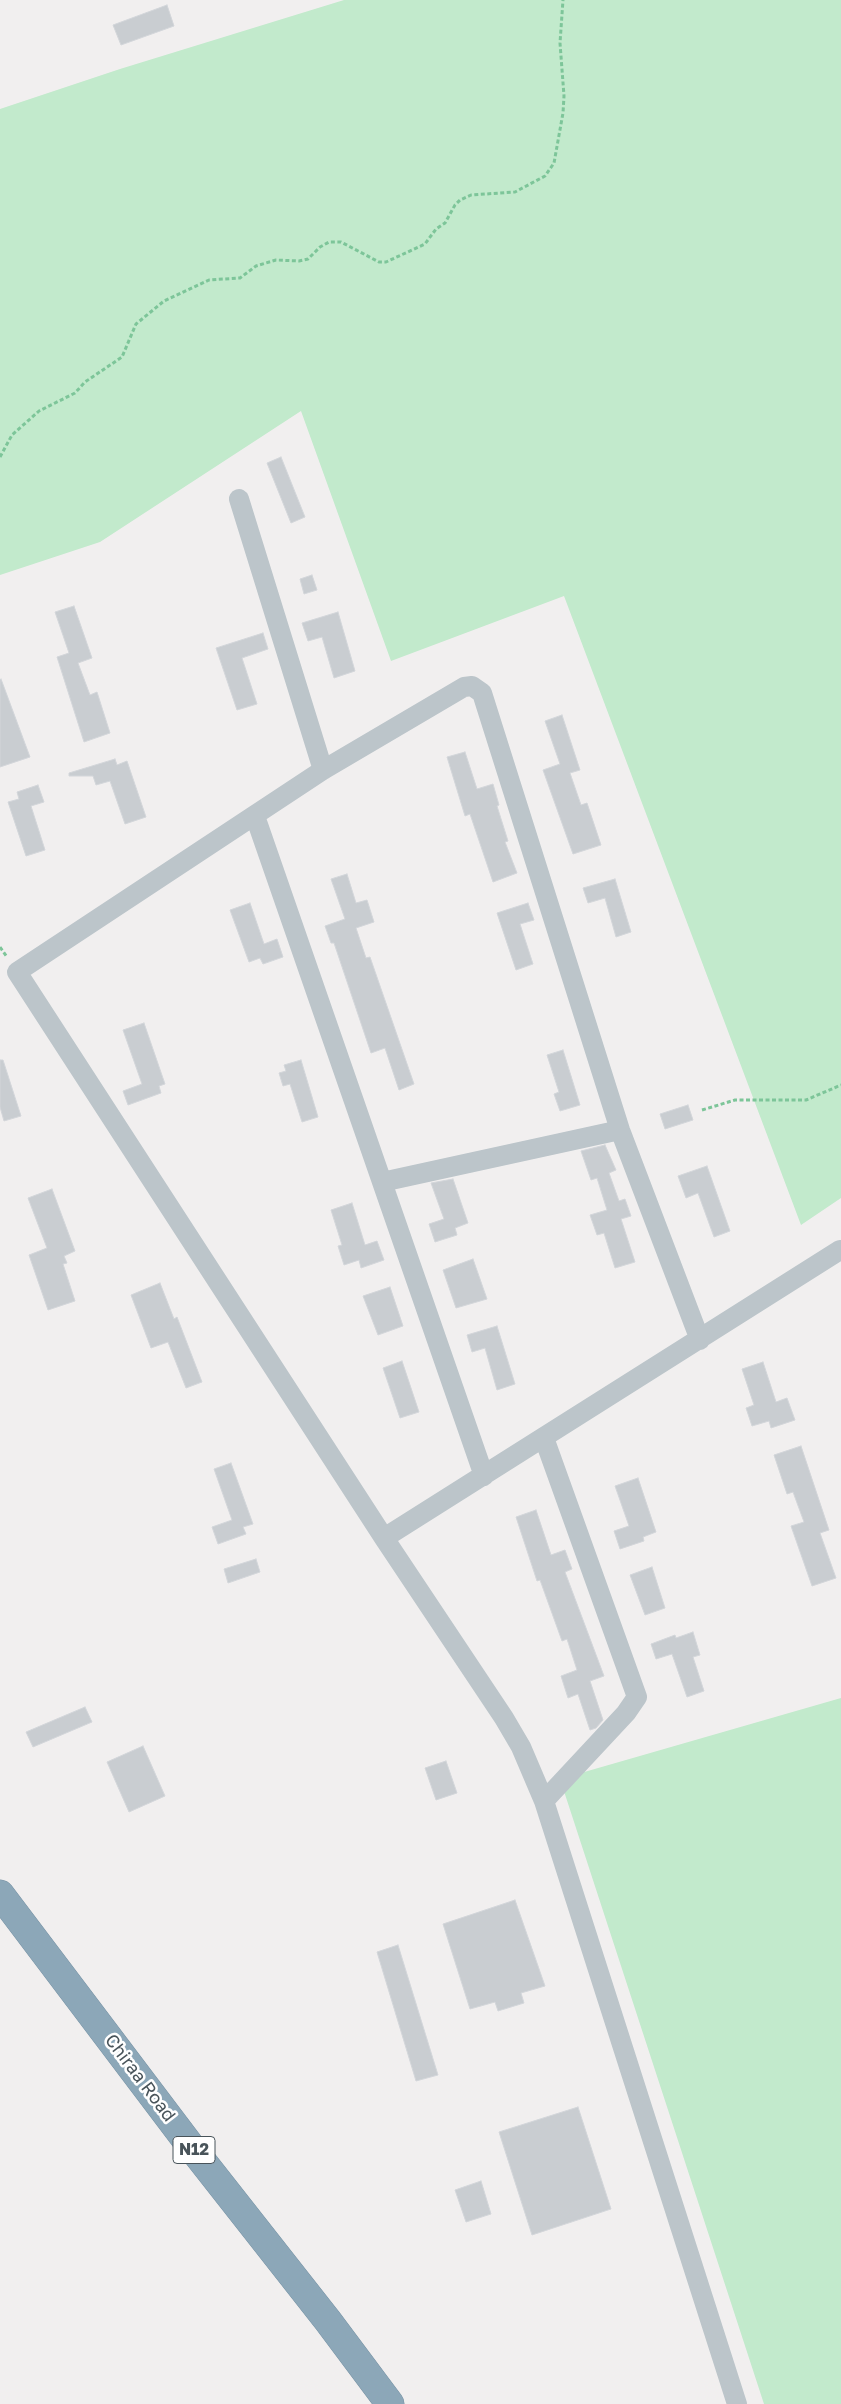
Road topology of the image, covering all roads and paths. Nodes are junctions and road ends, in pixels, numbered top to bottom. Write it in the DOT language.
graph roads {
  1 [pos="563,0"];
  2 [pos="0,457"];
  3 [pos="240,499"];
  4 [pos="323,770"];
  5 [pos="255,816"];
  6 [pos="841,1085"];
  7 [pos="702,1110"];
  8 [pos="620,1130"];
  9 [pos="382,1182"];
  10 [pos="840,1250"];
  11 [pos="700,1340"];
  12 [pos="544,1438"];
  13 [pos="484,1476"];
  14 [pos="384,1538"];
  15 [pos="544,1800"];
  16 [pos="3,1902"];
  17 [pos="390,2404"];
  18 [pos="737,2404"];
  1 -- 2 [label="path"];
  3 -- 4 [label="street"];
  4 -- 5 [label="street"];
  4 -- 8 [label="street"];
  5 -- 9 [label="street"];
  5 -- 14 [label="street"];
  6 -- 7 [label="path"];
  8 -- 9 [label="street"];
  8 -- 11 [label="street"];
  9 -- 13 [label="street"];
  10 -- 11 [label="street"];
  11 -- 12 [label="street"];
  12 -- 13 [label="street"];
  12 -- 15 [label="street"];
  13 -- 14 [label="street"];
  14 -- 15 [label="street"];
  15 -- 18 [label="street"];
  16 -- 17 [label="highway, Chiraa Road / N12"];
}
